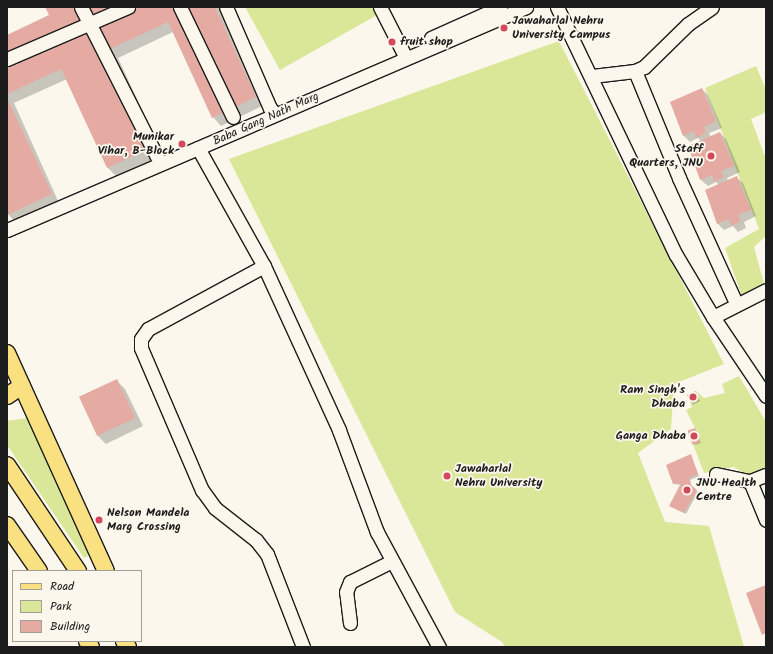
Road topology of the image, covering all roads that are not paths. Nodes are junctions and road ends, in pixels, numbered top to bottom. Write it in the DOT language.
graph roads {
  1 [pos="81,7"];
  2 [pos="128,7"];
  3 [pos="180,7"];
  4 [pos="226,7"];
  5 [pos="380,7"];
  6 [pos="500,7"];
  7 [pos="526,7"];
  8 [pos="557,7"];
  9 [pos="712,7"];
  10 [pos="88,25"];
  11 [pos="404,55"];
  12 [pos="7,59"];
  13 [pos="635,71"];
  14 [pos="592,76"];
  15 [pos="273,111"];
  16 [pos="233,117"];
  17 [pos="198,148"];
  18 [pos="157,157"];
  19 [pos="7,221"];
  20 [pos="7,230"];
  21 [pos="264,266"];
  22 [pos="766,290"];
  23 [pos="736,303"];
  24 [pos="713,317"];
  25 [pos="7,353"];
  26 [pos="22,386"];
  27 [pos="7,396"];
  28 [pos="766,396"];
  29 [pos="7,465"];
  30 [pos="716,474"];
  31 [pos="766,475"];
  32 [pos="750,481"];
  33 [pos="766,520"];
  34 [pos="7,524"];
  35 [pos="392,560"];
  36 [pos="38,570"];
  37 [pos="77,570"];
  38 [pos="106,570"];
  39 [pos="350,623"];
  40 [pos="303,647"];
  41 [pos="439,647"];
  1 -- 10 [label="street"];
  2 -- 10 [label="street"];
  3 -- 16 [label="street"];
  4 -- 15 [label="street"];
  5 -- 11 [label="street"];
  6 -- 11 [label="street, Baba Gang Nath Marg"];
  7 -- 11 [label="street, Baba Gang Nath Marg"];
  8 -- 14 [label="street"];
  9 -- 13 [label="street"];
  10 -- 12 [label="street"];
  10 -- 18 [label="street"];
  11 -- 15 [label="street, Baba Gang Nath Marg"];
  13 -- 14 [label="street"];
  13 -- 23 [label="street"];
  14 -- 24 [label="street"];
  15 -- 17 [label="street, Baba Gang Nath Marg"];
  15 -- 18 [label="street, Baba Gang Nath Marg"];
  17 -- 20 [label="street, Baba Gang Nath Marg"];
  17 -- 21 [label="street"];
  18 -- 19 [label="street, Baba Gang Nath Marg"];
  21 -- 35 [label="street"];
  21 -- 40 [label="street"];
  22 -- 23 [label="street"];
  23 -- 24 [label="street"];
  24 -- 28 [label="street"];
  25 -- 26 [label="main road"];
  26 -- 27 [label="main road"];
  26 -- 38 [label="main road"];
  29 -- 37 [label="main road"];
  30 -- 32 [label="street"];
  31 -- 32 [label="street"];
  32 -- 33 [label="street"];
  34 -- 36 [label="main road"];
  35 -- 39 [label="street"];
  35 -- 41 [label="street"];
}
